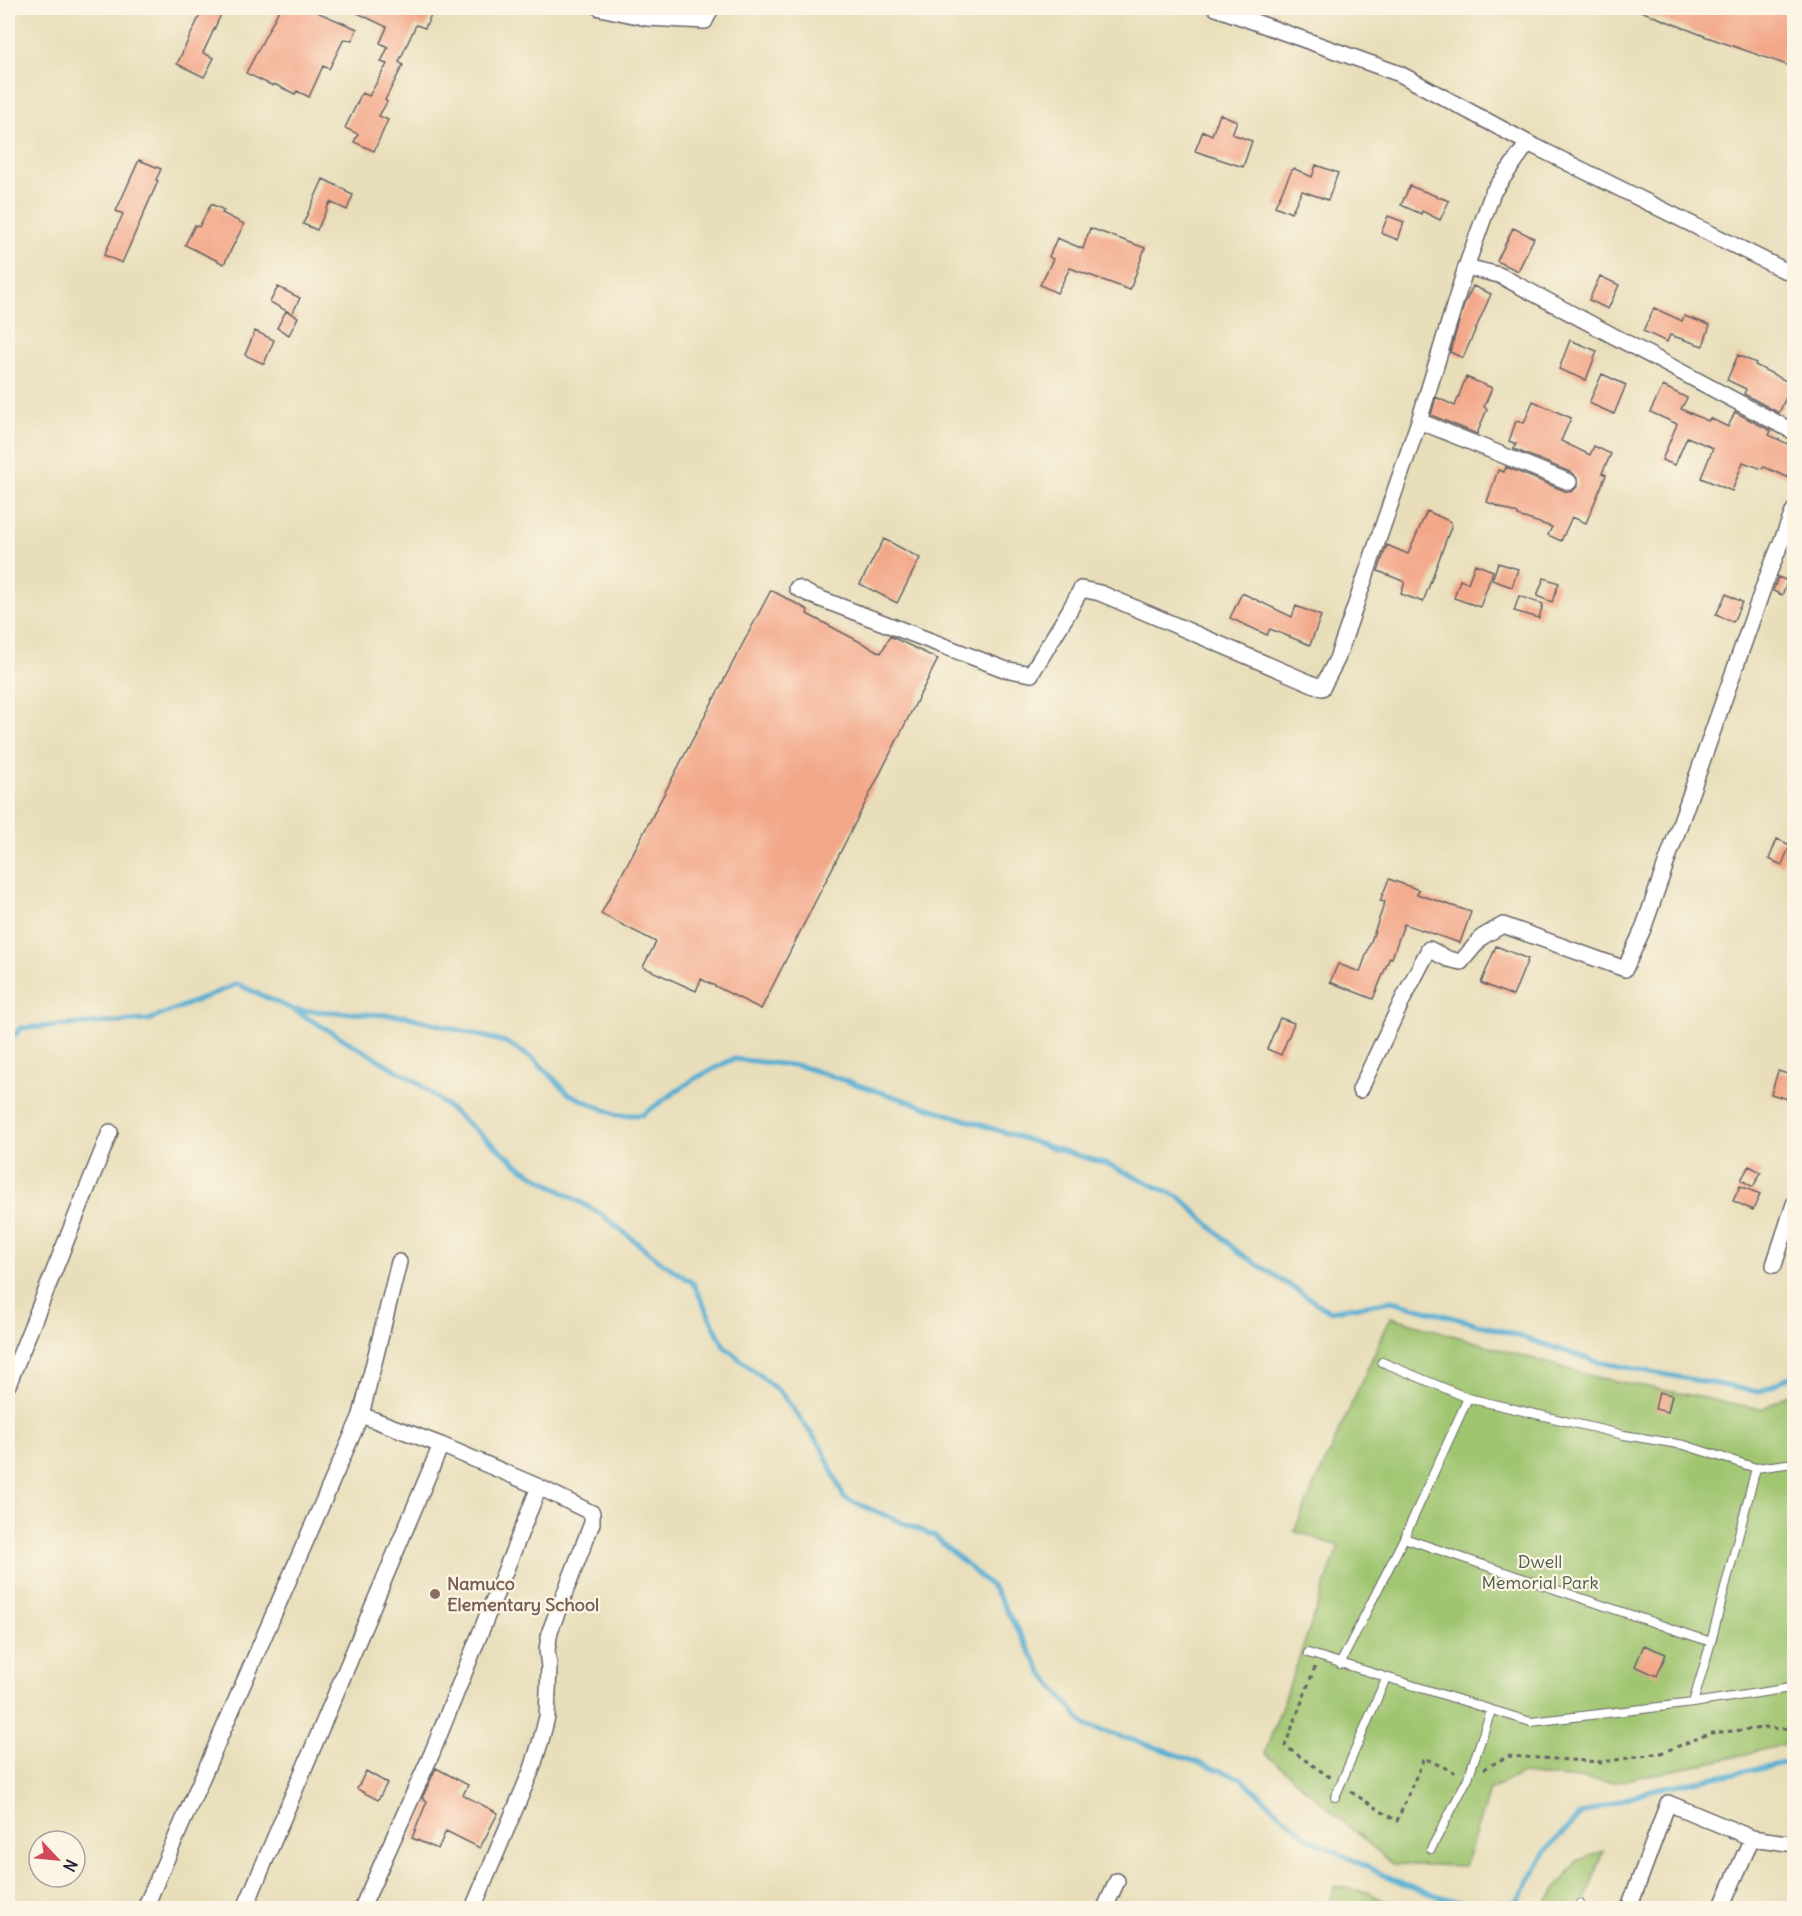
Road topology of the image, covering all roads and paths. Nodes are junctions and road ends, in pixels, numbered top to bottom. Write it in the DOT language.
graph roads {
  1 [pos="600,8"];
  2 [pos="711,8"];
  3 [pos="1216,8"];
  4 [pos="1528,143"];
  5 [pos="1466,267"];
  6 [pos="1794,274"];
  7 [pos="1419,421"];
  8 [pos="1794,432"];
  9 [pos="1569,482"];
  10 [pos="1794,510"];
  11 [pos="798,588"];
  12 [pos="1360,1090"];
  13 [pos="110,1132"];
  14 [pos="1794,1204"];
  15 [pos="399,1262"];
  16 [pos="1774,1265"];
  17 [pos="1382,1362"];
  18 [pos="8,1385"];
  19 [pos="1468,1398"];
  20 [pos="361,1415"];
  21 [pos="441,1445"];
  22 [pos="1794,1463"];
  23 [pos="1756,1468"];
  24 [pos="538,1487"];
  25 [pos="1404,1538"];
  26 [pos="1711,1642"];
  27 [pos="1308,1653"];
  28 [pos="1319,1657"];
  29 [pos="1340,1664"];
  30 [pos="1386,1678"];
  31 [pos="1794,1690"];
  32 [pos="1693,1703"];
  33 [pos="1491,1711"];
  34 [pos="1794,1729"];
  35 [pos="1468,1778"];
  36 [pos="1340,1785"];
  37 [pos="1335,1797"];
  38 [pos="1752,1838"];
  39 [pos="1794,1844"];
  40 [pos="1431,1849"];
  41 [pos="1117,1881"];
  42 [pos="144,1908"];
  43 [pos="245,1908"];
  44 [pos="362,1908"];
  45 [pos="473,1908"];
  46 [pos="1105,1908"];
  47 [pos="1629,1908"];
  48 [pos="1721,1908"];
  1 -- 2 [label="street"];
  3 -- 4 [label="street"];
  4 -- 5 [label="street"];
  4 -- 6 [label="street"];
  5 -- 7 [label="street"];
  5 -- 8 [label="street"];
  7 -- 9 [label="street"];
  7 -- 11 [label="street"];
  10 -- 12 [label="street"];
  13 -- 18 [label="street"];
  14 -- 16 [label="street"];
  15 -- 20 [label="street"];
  17 -- 19 [label="lane"];
  19 -- 23 [label="lane"];
  19 -- 25 [label="lane"];
  20 -- 21 [label="street"];
  20 -- 42 [label="street"];
  21 -- 24 [label="street"];
  21 -- 43 [label="street"];
  22 -- 23 [label="lane"];
  23 -- 26 [label="lane"];
  24 -- 44 [label="street"];
  24 -- 45 [label="street"];
  25 -- 26 [label="lane"];
  25 -- 29 [label="lane"];
  26 -- 32 [label="lane"];
  27 -- 28 [label="lane"];
  28 -- 29 [label="lane"];
  28 -- 36 [label="path"];
  29 -- 30 [label="lane"];
  30 -- 33 [label="lane"];
  30 -- 36 [label="lane"];
  31 -- 32 [label="lane"];
  32 -- 33 [label="lane"];
  33 -- 35 [label="lane"];
  34 -- 35 [label="path"];
  35 -- 36 [label="path"];
  35 -- 40 [label="lane"];
  36 -- 37 [label="lane"];
  38 -- 39 [label="street"];
  38 -- 47 [label="street"];
  38 -- 48 [label="street"];
  41 -- 46 [label="street"];
}
